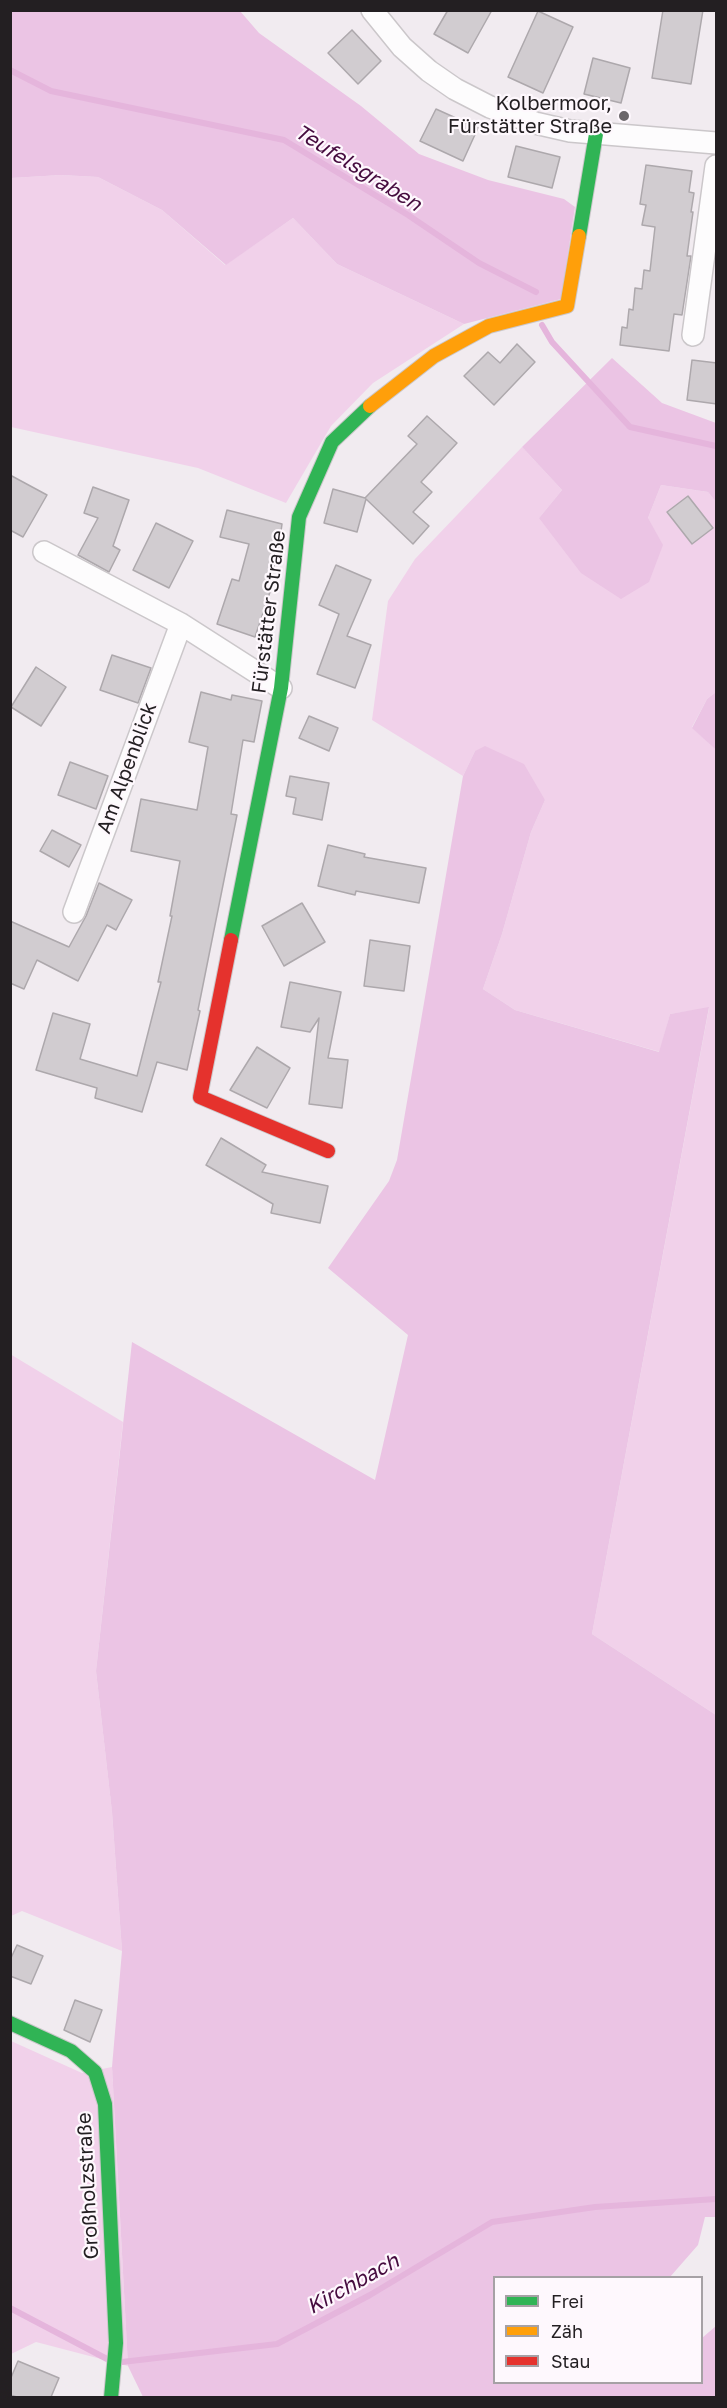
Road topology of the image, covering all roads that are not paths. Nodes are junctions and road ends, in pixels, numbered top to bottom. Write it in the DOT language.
graph roads {
  1 [pos="372,10"];
  2 [pos="596,134"];
  3 [pos="717,143"];
  4 [pos="717,166"];
  5 [pos="693,334"];
  6 [pos="44,552"];
  7 [pos="181,624"];
  8 [pos="281,688"];
  9 [pos="74,912"];
  10 [pos="328,1151"];
  11 [pos="10,2022"];
  12 [pos="111,2397"];
  1 -- 2 [label="street"];
  2 -- 3 [label="street"];
  2 -- 8 [label="street, Fürstätter Straße"];
  4 -- 5 [label="street"];
  6 -- 7 [label="street"];
  7 -- 8 [label="street"];
  7 -- 9 [label="street, Am Alpenblick"];
  8 -- 10 [label="street, Fürstätter Straße"];
  11 -- 12 [label="street, Großholzstraße"];
}
